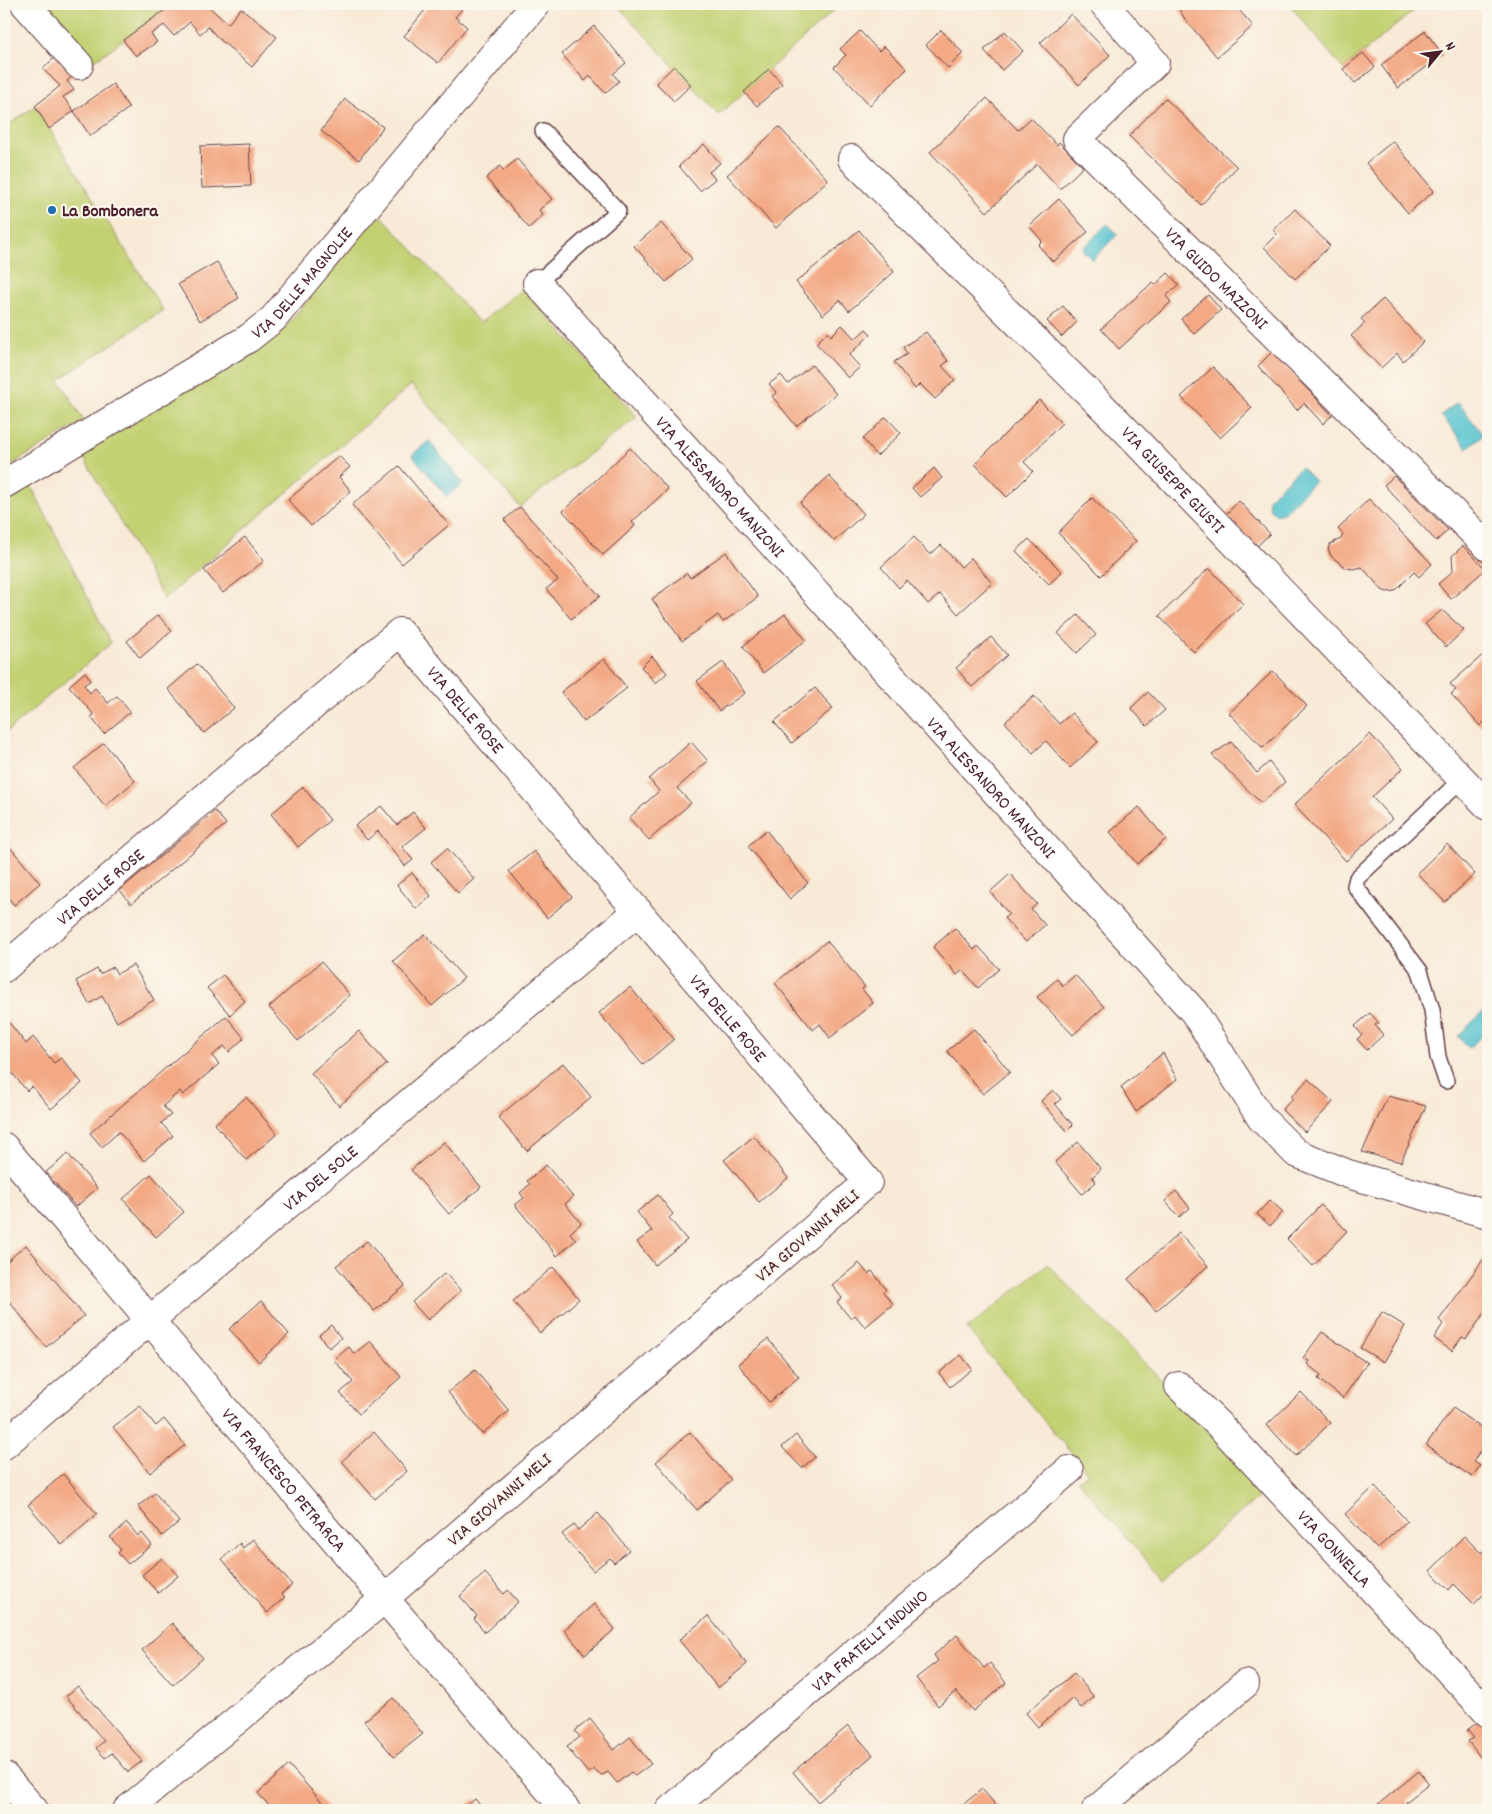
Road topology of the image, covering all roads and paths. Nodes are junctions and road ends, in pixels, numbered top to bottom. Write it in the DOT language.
graph roads {
  1 [pos="25,4"];
  2 [pos="536,4"];
  3 [pos="1104,4"];
  4 [pos="79,65"];
  5 [pos="544,131"];
  6 [pos="852,158"];
  7 [pos="537,283"];
  8 [pos="4,484"];
  9 [pos="1488,547"];
  10 [pos="1462,779"];
  11 [pos="1488,806"];
  12 [pos="638,911"];
  13 [pos="4,968"];
  14 [pos="1446,1081"];
  15 [pos="4,1147"];
  16 [pos="868,1182"];
  17 [pos="1488,1214"];
  18 [pos="150,1321"];
  19 [pos="1179,1386"];
  20 [pos="4,1445"];
  21 [pos="1069,1470"];
  22 [pos="384,1598"];
  23 [pos="1244,1684"];
  24 [pos="1488,1713"];
  25 [pos="4,1776"];
  26 [pos="34,1810"];
  27 [pos="127,1810"];
  28 [pos="566,1810"];
  29 [pos="670,1810"];
  30 [pos="1096,1810"];
  1 -- 4 [label="street"];
  2 -- 8 [label="street, VIA DELLE MAGNOLIE"];
  3 -- 9 [label="street, VIA GUIDO MAZZONI"];
  5 -- 7 [label="lane"];
  6 -- 10 [label="street, VIA GIUSEPPE GIUSTI"];
  7 -- 17 [label="street, VIA ALESSANDRO MANZONI"];
  10 -- 11 [label="street, VIA GIUSEPPE GIUSTI"];
  10 -- 14 [label="lane"];
  12 -- 13 [label="street, VIA DELLE ROSE"];
  12 -- 16 [label="street, VIA DELLE ROSE"];
  12 -- 18 [label="street, VIA DEL SOLE"];
  15 -- 18 [label="street, VIA FRANCESCO PETRARCA"];
  16 -- 22 [label="street, VIA GIOVANNI MELI"];
  18 -- 20 [label="street, VIA DEL SOLE"];
  18 -- 22 [label="street, VIA FRANCESCO PETRARCA"];
  19 -- 24 [label="street, VIA GONNELLA"];
  21 -- 29 [label="street, VIA FRATELLI INDUNO"];
  22 -- 27 [label="street, VIA GIOVANNI MELI"];
  22 -- 28 [label="street, VIA FRANCESCO PETRARCA"];
  23 -- 30 [label="street"];
  25 -- 26 [label="street"];
}
